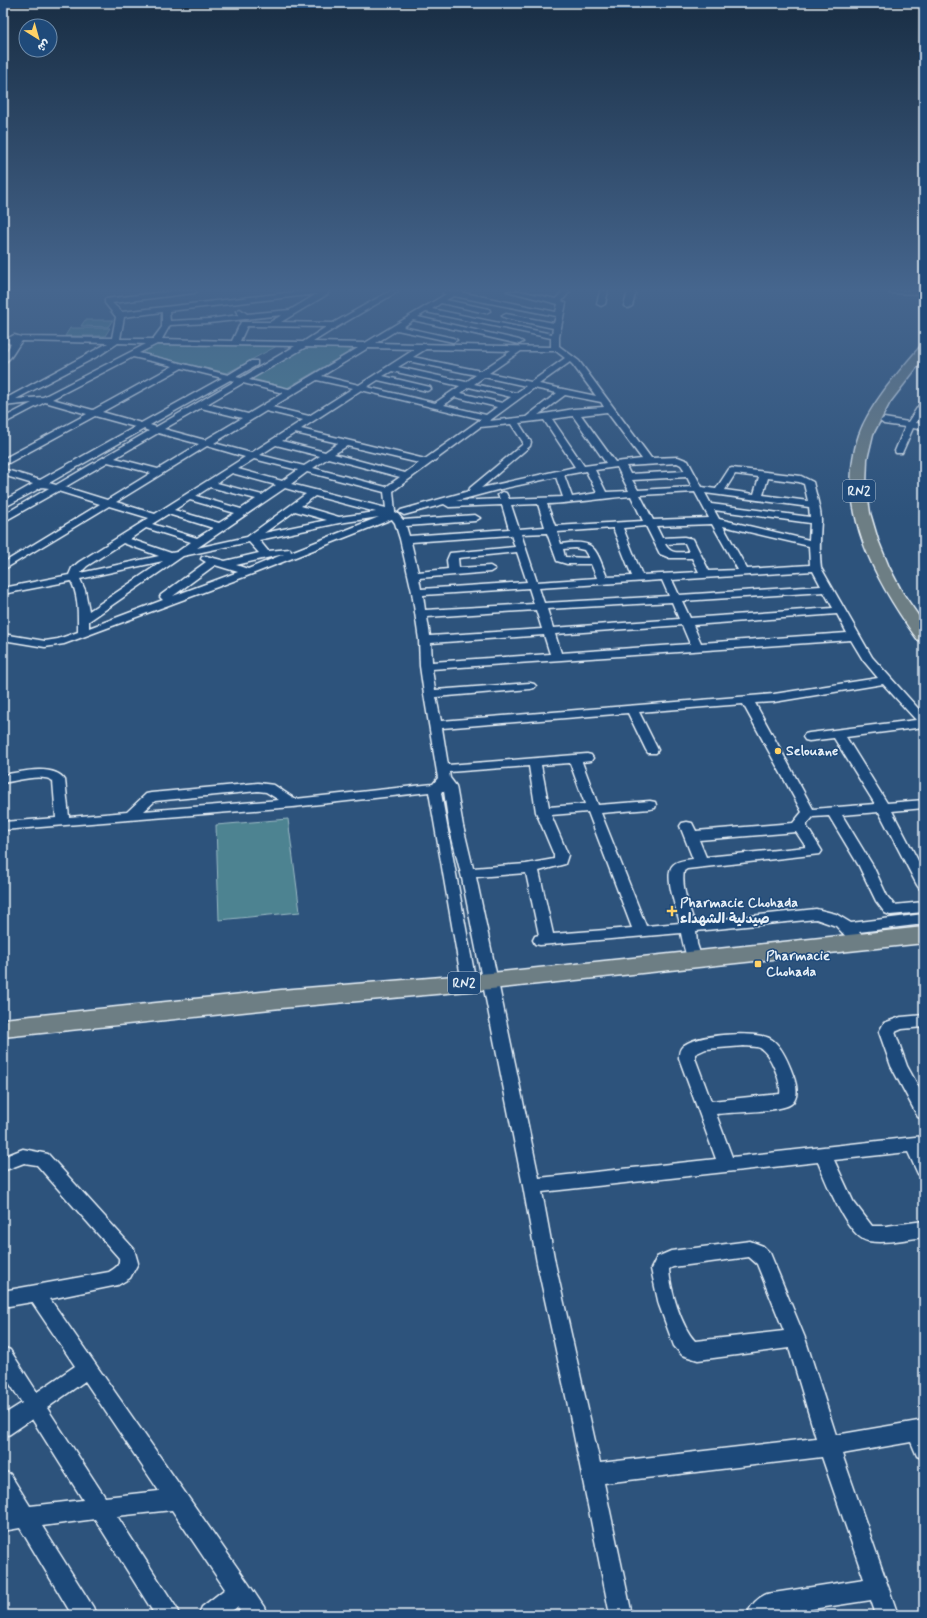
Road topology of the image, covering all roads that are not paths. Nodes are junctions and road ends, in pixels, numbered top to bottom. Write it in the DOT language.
graph roads {
  1 [pos="73,367"];
  2 [pos="106,367"];
  3 [pos="179,367"];
  4 [pos="188,367"];
  5 [pos="248,367"];
  6 [pos="266,367"];
  7 [pos="333,367"];
  8 [pos="447,367"];
  9 [pos="494,367"];
  10 [pos="558,367"];
  11 [pos="576,367"];
  12 [pos="913,367"];
  13 [pos="916,367"];
  14 [pos="391,368"];
  15 [pos="483,374"];
  16 [pos="230,377"];
  17 [pos="316,377"];
  18 [pos="376,377"];
  19 [pos="443,379"];
  20 [pos="243,380"];
  21 [pos="468,385"];
  22 [pos="533,385"];
  23 [pos="361,387"];
  24 [pos="427,389"];
  25 [pos="291,392"];
  26 [pos="563,392"];
  27 [pos="454,394"];
  28 [pos="519,396"];
  29 [pos="42,399"];
  30 [pos="412,399"];
  31 [pos="602,400"];
  32 [pos="3,403"];
  33 [pos="924,404"];
  34 [pos="200,405"];
  35 [pos="438,405"];
  36 [pos="504,406"];
  37 [pos="264,408"];
  38 [pos="609,408"];
  39 [pos="574,412"];
  40 [pos="94,413"];
  41 [pos="546,416"];
  42 [pos="250,417"];
  43 [pos="488,418"];
  44 [pos="529,418"];
  45 [pos="311,419"];
  46 [pos="3,420"];
  47 [pos="514,421"];
  48 [pos="884,421"];
  49 [pos="143,425"];
  50 [pos="910,425"];
  51 [pos="477,426"];
  52 [pos="924,427"];
  53 [pos="158,430"];
  54 [pos="294,430"];
  55 [pos="276,442"];
  56 [pos="205,443"];
  57 [pos="345,443"];
  58 [pos="899,451"];
  59 [pos="326,455"];
  60 [pos="252,456"];
  61 [pos="108,459"];
  62 [pos="648,461"];
  63 [pos="425,462"];
  64 [pos="3,463"];
  65 [pos="616,464"];
  66 [pos="305,469"];
  67 [pos="585,469"];
  68 [pos="232,470"];
  69 [pos="3,472"];
  70 [pos="159,472"];
  71 [pos="559,474"];
  72 [pos="690,474"];
  73 [pos="764,474"];
  74 [pos="406,476"];
  75 [pos="627,477"];
  76 [pos="43,483"];
  77 [pos="210,484"];
  78 [pos="283,485"];
  79 [pos="500,486"];
  80 [pos="58,487"];
  81 [pos="699,489"];
  82 [pos="388,490"];
  83 [pos="719,492"];
  84 [pos="313,493"];
  85 [pos="635,493"];
  86 [pos="603,495"];
  87 [pos="189,497"];
  88 [pos="758,497"];
  89 [pos="262,498"];
  90 [pos="470,498"];
  91 [pos="541,500"];
  92 [pos="569,500"];
  93 [pos="506,502"];
  94 [pos="109,503"];
  95 [pos="3,505"];
  96 [pos="814,505"];
  97 [pos="706,506"];
  98 [pos="293,507"];
  99 [pos="167,511"];
  100 [pos="243,512"];
  101 [pos="396,513"];
  102 [pos="156,517"];
  103 [pos="3,518"];
  104 [pos="475,518"];
  105 [pos="339,520"];
  106 [pos="716,521"];
  107 [pos="816,521"];
  108 [pos="651,523"];
  109 [pos="144,525"];
  110 [pos="617,526"];
  111 [pos="220,527"];
  112 [pos="551,530"];
  113 [pos="350,531"];
  114 [pos="516,532"];
  115 [pos="480,534"];
  116 [pos="251,538"];
  117 [pos="121,539"];
  118 [pos="405,539"];
  119 [pos="660,540"];
  120 [pos="200,542"];
  121 [pos="317,544"];
  122 [pos="815,544"];
  123 [pos="557,547"];
  124 [pos="521,549"];
  125 [pos="484,552"];
  126 [pos="184,553"];
  127 [pos="266,554"];
  128 [pos="696,555"];
  129 [pos="169,556"];
  130 [pos="595,561"];
  131 [pos="218,563"];
  132 [pos="3,567"];
  133 [pos="816,568"];
  134 [pos="490,569"];
  135 [pos="248,572"];
  136 [pos="454,572"];
  137 [pos="744,572"];
  138 [pos="706,574"];
  139 [pos="413,575"];
  140 [pos="74,577"];
  141 [pos="666,577"];
  142 [pos="638,578"];
  143 [pos="603,581"];
  144 [pos="533,585"];
  145 [pos="497,587"];
  146 [pos="826,588"];
  147 [pos="3,591"];
  148 [pos="417,592"];
  149 [pos="675,597"];
  150 [pos="540,606"];
  151 [pos="152,607"];
  152 [pos="839,611"];
  153 [pos="421,614"];
  154 [pos="924,616"];
  155 [pos="84,619"];
  156 [pos="686,621"];
  157 [pos="548,631"];
  158 [pos="83,633"];
  159 [pos="854,636"];
  160 [pos="924,636"];
  161 [pos="3,637"];
  162 [pos="425,640"];
  163 [pos="697,647"];
  164 [pos="557,657"];
  165 [pos="426,666"];
  166 [pos="884,680"];
  167 [pos="530,686"];
  168 [pos="430,694"];
  169 [pos="747,700"];
  170 [pos="632,710"];
  171 [pos="924,722"];
  172 [pos="436,725"];
  173 [pos="838,734"];
  174 [pos="809,737"];
  175 [pos="652,750"];
  176 [pos="534,762"];
  177 [pos="3,779"];
  178 [pos="443,780"];
  179 [pos="213,791"];
  180 [pos="293,803"];
  181 [pos="924,804"];
  182 [pos="650,805"];
  183 [pos="593,808"];
  184 [pos="884,808"];
  185 [pos="213,809"];
  186 [pos="833,811"];
  187 [pos="544,812"];
  188 [pos="809,813"];
  189 [pos="132,815"];
  190 [pos="63,821"];
  191 [pos="3,826"];
  192 [pos="800,827"];
  193 [pos="701,861"];
  194 [pos="531,868"];
  195 [pos="468,873"];
  196 [pos="924,885"];
  197 [pos="924,907"];
  198 [pos="924,919"];
  199 [pos="688,927"];
  200 [pos="642,932"];
  201 [pos="854,935"];
  202 [pos="924,935"];
  203 [pos="695,959"];
  204 [pos="480,982"];
  205 [pos="924,1021"];
  206 [pos="3,1028"];
  207 [pos="918,1089"];
  208 [pos="707,1108"];
  209 [pos="924,1112"];
  210 [pos="919,1144"];
  211 [pos="823,1154"];
  212 [pos="3,1164"];
  213 [pos="727,1164"];
  214 [pos="924,1169"];
  215 [pos="532,1186"];
  216 [pos="924,1229"];
  217 [pos="36,1293"];
  218 [pos="3,1299"];
  219 [pos="796,1338"];
  220 [pos="3,1356"];
  221 [pos="87,1369"];
  222 [pos="34,1405"];
  223 [pos="3,1427"];
  224 [pos="922,1437"];
  225 [pos="829,1446"];
  226 [pos="591,1474"];
  227 [pos="3,1481"];
  228 [pos="175,1499"];
  229 [pos="99,1508"];
  230 [pos="24,1517"];
  231 [pos="3,1520"];
  232 [pos="877,1588"];
  233 [pos="240,1591"];
  234 [pos="85,1615"];
  235 [pos="168,1615"];
  236 [pos="210,1615"];
  237 [pos="256,1615"];
  238 [pos="621,1615"];
  239 [pos="758,1615"];
  240 [pos="887,1615"];
  1 -- 32 [label="street"];
  2 -- 29 [label="street"];
  3 -- 40 [label="street"];
  4 -- 16 [label="street"];
  5 -- 16 [label="street"];
  6 -- 20 [label="street"];
  7 -- 17 [label="street"];
  8 -- 15 [label="street"];
  9 -- 15 [label="street"];
  10 -- 22 [label="street"];
  11 -- 31 [label="street"];
  12 -- 160 [label="highway, RN2"];
  13 -- 48 [label="highway, RN2"];
  14 -- 18 [label="street"];
  14 -- 19 [label="street"];
  15 -- 21 [label="street"];
  15 -- 22 [label="street"];
  16 -- 20 [label="street"];
  16 -- 49 [label="street"];
  17 -- 23 [label="street"];
  17 -- 25 [label="street"];
  18 -- 23 [label="street"];
  18 -- 24 [label="street"];
  19 -- 21 [label="street"];
  19 -- 24 [label="street"];
  20 -- 25 [label="street"];
  20 -- 34 [label="street"];
  21 -- 27 [label="street"];
  21 -- 28 [label="street"];
  22 -- 26 [label="street"];
  22 -- 28 [label="street"];
  23 -- 30 [label="street"];
  23 -- 45 [label="street"];
  24 -- 30 [label="street"];
  25 -- 37 [label="street"];
  26 -- 31 [label="street"];
  26 -- 44 [label="street"];
  27 -- 35 [label="street"];
  27 -- 36 [label="street"];
  28 -- 36 [label="street"];
  29 -- 32 [label="street"];
  29 -- 40 [label="street"];
  29 -- 46 [label="street"];
  30 -- 35 [label="street"];
  31 -- 38 [label="street"];
  33 -- 50 [label="street"];
  34 -- 42 [label="street"];
  34 -- 53 [label="street"];
  35 -- 43 [label="street"];
  36 -- 43 [label="street"];
  37 -- 42 [label="street"];
  37 -- 45 [label="street"];
  38 -- 39 [label="street"];
  38 -- 62 [label="street"];
  39 -- 41 [label="street"];
  39 -- 65 [label="street"];
  40 -- 49 [label="street"];
  40 -- 64 [label="street"];
  41 -- 44 [label="street"];
  41 -- 67 [label="street"];
  42 -- 56 [label="street"];
  43 -- 51 [label="street"];
  44 -- 47 [label="street"];
  45 -- 54 [label="street"];
  47 -- 51 [label="street"];
  47 -- 90 [label="street"];
  48 -- 50 [label="street"];
  48 -- 154 [label="highway, RN2"];
  49 -- 53 [label="street"];
  49 -- 76 [label="street"];
  50 -- 52 [label="street"];
  50 -- 58 [label="street"];
  51 -- 63 [label="street"];
  53 -- 56 [label="street"];
  53 -- 61 [label="street"];
  54 -- 55 [label="street"];
  54 -- 57 [label="street"];
  55 -- 59 [label="street"];
  55 -- 60 [label="street"];
  56 -- 60 [label="street"];
  56 -- 70 [label="street"];
  57 -- 59 [label="street"];
  57 -- 63 [label="street"];
  59 -- 66 [label="street"];
  59 -- 74 [label="street"];
  60 -- 66 [label="street"];
  60 -- 68 [label="street"];
  61 -- 70 [label="street"];
  61 -- 80 [label="street"];
  62 -- 65 [label="street"];
  62 -- 72 [label="street"];
  63 -- 74 [label="street"];
  65 -- 67 [label="street"];
  65 -- 75 [label="street"];
  66 -- 78 [label="street"];
  66 -- 82 [label="street"];
  67 -- 71 [label="street"];
  67 -- 86 [label="street"];
  68 -- 77 [label="street"];
  68 -- 78 [label="street"];
  69 -- 76 [label="street"];
  70 -- 94 [label="street"];
  71 -- 79 [label="street"];
  71 -- 92 [label="street"];
  72 -- 75 [label="street"];
  72 -- 81 [label="street"];
  73 -- 83 [label="street"];
  73 -- 88 [label="street"];
  73 -- 96 [label="street"];
  74 -- 82 [label="street"];
  75 -- 85 [label="street"];
  76 -- 80 [label="street"];
  76 -- 95 [label="street"];
  77 -- 87 [label="street"];
  77 -- 89 [label="street"];
  78 -- 84 [label="street"];
  78 -- 89 [label="street"];
  79 -- 90 [label="street"];
  79 -- 93 [label="street"];
  80 -- 94 [label="street"];
  80 -- 103 [label="street"];
  81 -- 83 [label="street"];
  81 -- 85 [label="street"];
  81 -- 97 [label="street"];
  82 -- 101 [label="street"];
  83 -- 88 [label="street"];
  84 -- 98 [label="street"];
  84 -- 101 [label="street"];
  85 -- 86 [label="street"];
  85 -- 108 [label="street"];
  86 -- 92 [label="street"];
  87 -- 99 [label="street"];
  87 -- 100 [label="street"];
  88 -- 96 [label="street"];
  89 -- 100 [label="street"];
  90 -- 93 [label="street"];
  90 -- 101 [label="street"];
  90 -- 104 [label="street"];
  91 -- 92 [label="street"];
  91 -- 93 [label="street"];
  91 -- 112 [label="street"];
  93 -- 114 [label="street"];
  94 -- 102 [label="street"];
  94 -- 132 [label="street"];
  96 -- 107 [label="street"];
  97 -- 106 [label="street"];
  97 -- 107 [label="street"];
  98 -- 105 [label="street"];
  98 -- 116 [label="street"];
  99 -- 102 [label="street"];
  99 -- 111 [label="street"];
  100 -- 111 [label="street"];
  101 -- 104 [label="street"];
  101 -- 105 [label="street"];
  101 -- 113 [label="street"];
  101 -- 118 [label="street"];
  102 -- 109 [label="street"];
  104 -- 115 [label="street"];
  105 -- 113 [label="street"];
  105 -- 116 [label="street"];
  106 -- 108 [label="street"];
  106 -- 122 [label="street"];
  106 -- 137 [label="street"];
  107 -- 122 [label="street"];
  108 -- 110 [label="street"];
  108 -- 119 [label="street"];
  109 -- 117 [label="street"];
  109 -- 120 [label="street"];
  110 -- 112 [label="street"];
  110 -- 142 [label="street"];
  111 -- 120 [label="street"];
  112 -- 114 [label="street"];
  112 -- 123 [label="street"];
  113 -- 121 [label="street"];
  114 -- 115 [label="street"];
  114 -- 124 [label="street"];
  115 -- 118 [label="street"];
  116 -- 126 [label="street"];
  116 -- 127 [label="street"];
  117 -- 129 [label="street"];
  117 -- 140 [label="street"];
  118 -- 139 [label="street"];
  119 -- 128 [label="street"];
  119 -- 128 [label="street"];
  120 -- 126 [label="street"];
  121 -- 127 [label="street"];
  121 -- 135 [label="street"];
  122 -- 133 [label="street"];
  123 -- 130 [label="street"];
  123 -- 130 [label="street"];
  124 -- 125 [label="street"];
  124 -- 144 [label="street"];
  125 -- 134 [label="street"];
  125 -- 136 [label="street"];
  126 -- 129 [label="street"];
  126 -- 131 [label="street"];
  126 -- 155 [label="street"];
  127 -- 131 [label="street"];
  128 -- 138 [label="street"];
  129 -- 140 [label="street"];
  130 -- 143 [label="street"];
  131 -- 135 [label="street"];
  131 -- 151 [label="street"];
  133 -- 137 [label="street"];
  133 -- 146 [label="street"];
  134 -- 136 [label="street"];
  134 -- 145 [label="street"];
  135 -- 151 [label="street"];
  136 -- 139 [label="street"];
  137 -- 138 [label="street"];
  138 -- 141 [label="street"];
  139 -- 148 [label="street"];
  140 -- 147 [label="street"];
  140 -- 155 [label="street"];
  141 -- 142 [label="street"];
  141 -- 149 [label="street"];
  142 -- 143 [label="street"];
  143 -- 144 [label="street"];
  144 -- 145 [label="street"];
  144 -- 150 [label="street"];
  145 -- 148 [label="street"];
  146 -- 149 [label="street"];
  146 -- 152 [label="street"];
  148 -- 153 [label="street"];
  149 -- 150 [label="street"];
  149 -- 156 [label="street"];
  150 -- 153 [label="street"];
  150 -- 157 [label="street"];
  151 -- 158 [label="street"];
  152 -- 156 [label="street"];
  152 -- 159 [label="street"];
  153 -- 162 [label="street"];
  155 -- 158 [label="street"];
  156 -- 157 [label="street"];
  156 -- 163 [label="street"];
  157 -- 162 [label="street"];
  157 -- 164 [label="street"];
  158 -- 161 [label="street"];
  159 -- 163 [label="street"];
  159 -- 166 [label="street"];
  162 -- 165 [label="street"];
  163 -- 164 [label="street"];
  164 -- 165 [label="street"];
  165 -- 168 [label="street"];
  166 -- 169 [label="street"];
  166 -- 171 [label="street"];
  167 -- 168 [label="street"];
  168 -- 172 [label="street"];
  169 -- 170 [label="street"];
  169 -- 188 [label="street"];
  170 -- 172 [label="street"];
  170 -- 175 [label="street"];
  171 -- 173 [label="street"];
  172 -- 178 [label="street"];
  173 -- 174 [label="street"];
  173 -- 184 [label="street"];
  176 -- 178 [label="street"];
  176 -- 183 [label="street"];
  176 -- 187 [label="street"];
  177 -- 190 [label="street"];
  178 -- 180 [label="street"];
  178 -- 195 [label="street"];
  178 -- 204 [label="street"];
  179 -- 180 [label="street"];
  179 -- 185 [label="street"];
  179 -- 189 [label="street"];
  180 -- 185 [label="street"];
  181 -- 184 [label="street"];
  182 -- 183 [label="street"];
  183 -- 187 [label="street"];
  183 -- 200 [label="street"];
  184 -- 186 [label="street"];
  184 -- 196 [label="street"];
  185 -- 189 [label="street"];
  186 -- 188 [label="street"];
  186 -- 197 [label="street"];
  187 -- 194 [label="street"];
  188 -- 192 [label="street"];
  189 -- 190 [label="street"];
  190 -- 191 [label="street"];
  192 -- 193 [label="street"];
  192 -- 193 [label="street"];
  193 -- 199 [label="street"];
  194 -- 195 [label="street"];
  194 -- 200 [label="street"];
  195 -- 204 [label="street"];
  198 -- 201 [label="street"];
  199 -- 200 [label="street"];
  199 -- 201 [label="street"];
  199 -- 203 [label="street"];
  201 -- 202 [label="highway, RN2"];
  201 -- 203 [label="highway, RN2"];
  203 -- 204 [label="highway, RN2"];
  204 -- 206 [label="highway, RN2"];
  204 -- 215 [label="street"];
  205 -- 207 [label="street"];
  207 -- 209 [label="street"];
  208 -- 208 [label="street"];
  208 -- 213 [label="street"];
  210 -- 211 [label="street"];
  210 -- 214 [label="street"];
  211 -- 213 [label="street"];
  211 -- 216 [label="street"];
  212 -- 217 [label="street"];
  213 -- 215 [label="street"];
  215 -- 226 [label="street"];
  217 -- 218 [label="street"];
  217 -- 221 [label="street"];
  219 -- 219 [label="street"];
  219 -- 225 [label="street"];
  220 -- 222 [label="street"];
  221 -- 222 [label="street"];
  221 -- 228 [label="street"];
  222 -- 223 [label="street"];
  222 -- 229 [label="street"];
  224 -- 225 [label="street"];
  225 -- 226 [label="street"];
  225 -- 232 [label="street"];
  226 -- 238 [label="street"];
  227 -- 230 [label="street"];
  228 -- 229 [label="street"];
  228 -- 233 [label="street"];
  229 -- 230 [label="street"];
  229 -- 235 [label="street"];
  230 -- 231 [label="street"];
  230 -- 234 [label="street"];
  232 -- 239 [label="street"];
  232 -- 240 [label="street"];
  233 -- 236 [label="street"];
  233 -- 237 [label="street"];
}
